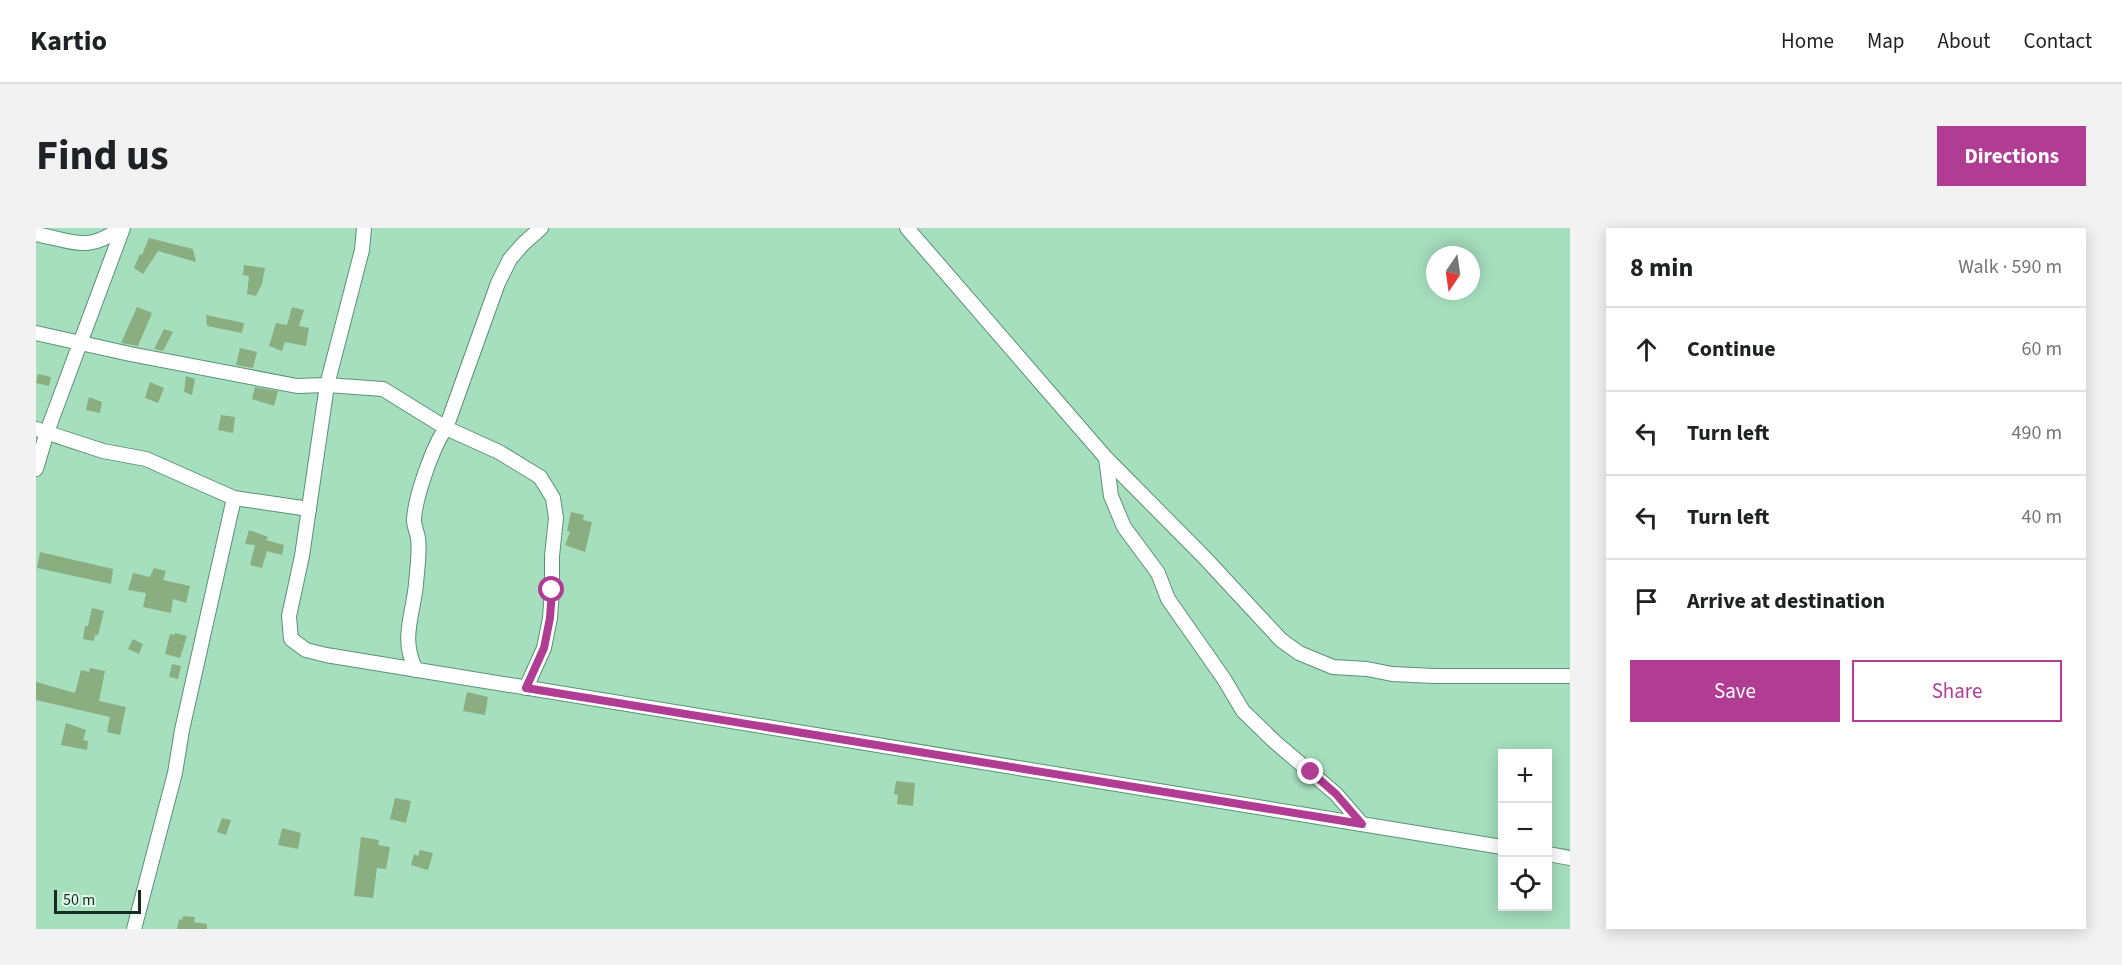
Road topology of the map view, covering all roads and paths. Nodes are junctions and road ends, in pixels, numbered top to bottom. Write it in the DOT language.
graph roads {
  1 [pos="122,228"];
  2 [pos="364,228"];
  3 [pos="541,228"];
  4 [pos="907,228"];
  5 [pos="36,234"];
  6 [pos="36,333"];
  7 [pos="81,343"];
  8 [pos="327,385"];
  9 [pos="446,428"];
  10 [pos="41,430"];
  11 [pos="1106,458"];
  12 [pos="36,469"];
  13 [pos="234,498"];
  14 [pos="309,509"];
  15 [pos="416,670"];
  16 [pos="1570,676"];
  17 [pos="526,688"];
  18 [pos="1362,824"];
  19 [pos="1498,846"];
  20 [pos="1552,855"];
  21 [pos="1570,858"];
  22 [pos="134,929"];
  1 -- 5 [label="street"];
  1 -- 7 [label="street"];
  2 -- 8 [label="street"];
  3 -- 9 [label="street"];
  4 -- 11 [label="street"];
  6 -- 7 [label="street"];
  7 -- 8 [label="street"];
  7 -- 10 [label="street"];
  8 -- 9 [label="street"];
  8 -- 14 [label="street"];
  9 -- 15 [label="street"];
  9 -- 17 [label="street"];
  10 -- 12 [label="street"];
  10 -- 13 [label="street"];
  11 -- 16 [label="street"];
  11 -- 18 [label="street"];
  13 -- 14 [label="street"];
  13 -- 22 [label="street"];
  14 -- 15 [label="street"];
  15 -- 17 [label="street"];
  17 -- 18 [label="street"];
  18 -- 19 [label="street"];
  20 -- 21 [label="street"];
}
